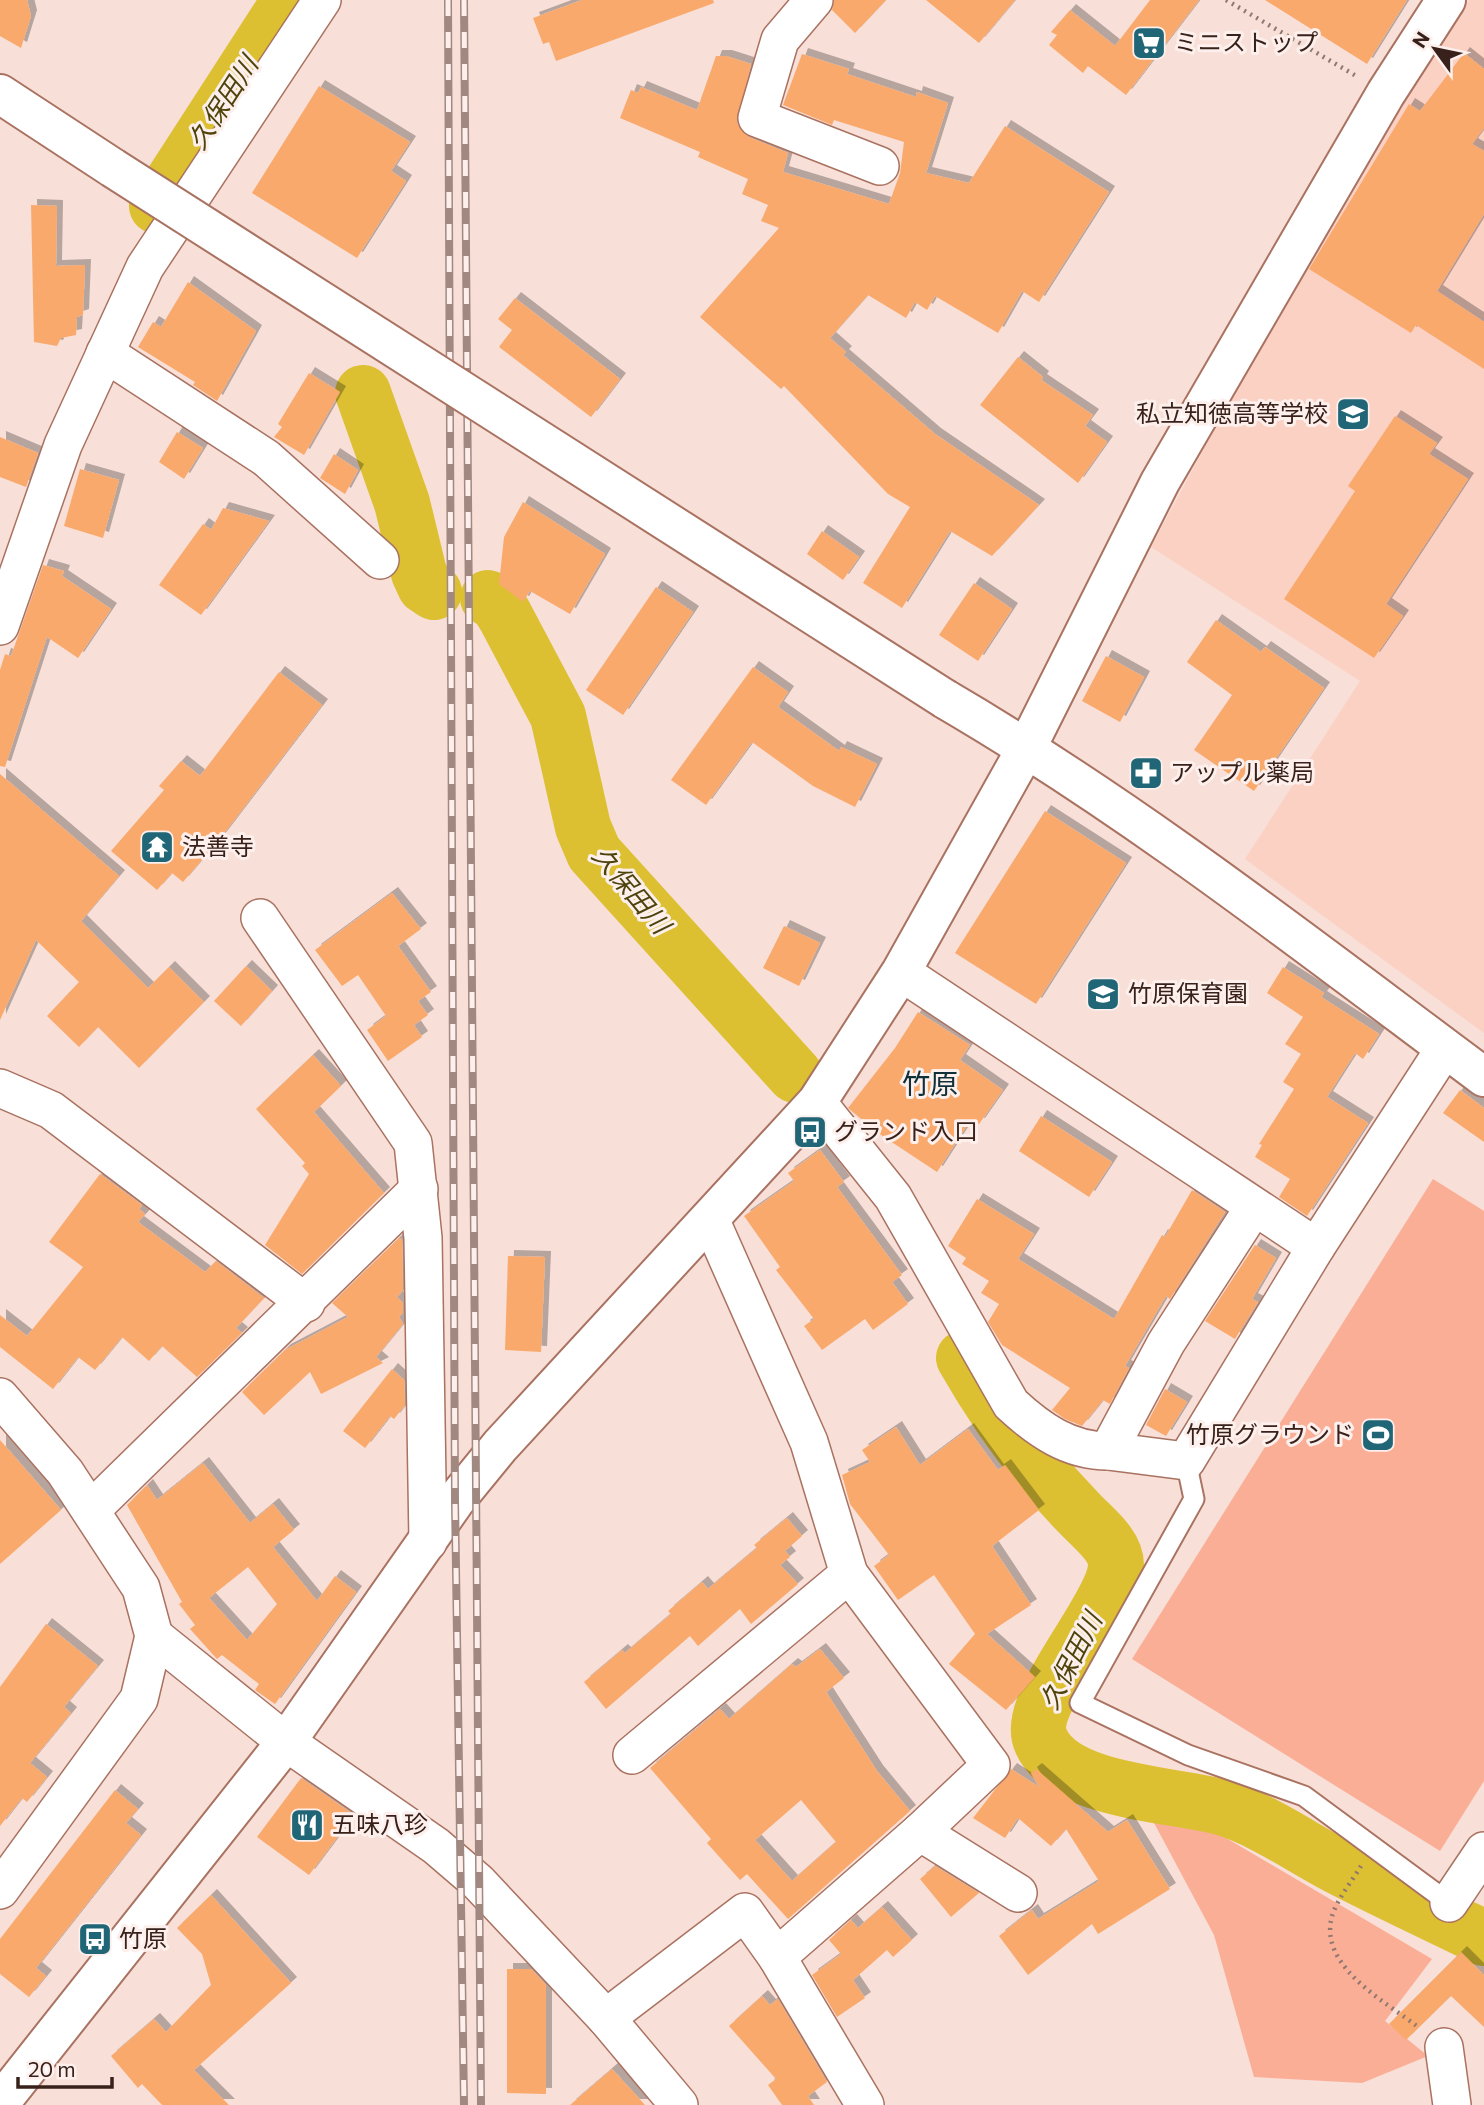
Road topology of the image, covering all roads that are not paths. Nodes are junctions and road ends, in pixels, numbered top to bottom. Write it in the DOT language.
graph roads {
  1 [pos="323,0"];
  2 [pos="814,0"];
  3 [pos="1446,0"];
  4 [pos="0,94"];
  5 [pos="880,166"];
  6 [pos="105,353"];
  7 [pos="380,560"];
  8 [pos="4,601"];
  9 [pos="1027,747"];
  10 [pos="260,918"];
  11 [pos="901,972"];
  12 [pos="1446,1048"];
  13 [pos="1484,1077"];
  14 [pos="0,1088"];
  15 [pos="817,1102"];
  16 [pos="419,1189"];
  17 [pos="1254,1207"];
  18 [pos="710,1219"];
  19 [pos="1316,1247"];
  20 [pos="306,1303"];
  21 [pos="0,1398"];
  22 [pos="1108,1451"];
  23 [pos="1186,1461"];
  24 [pos="90,1510"];
  25 [pos="428,1542"];
  26 [pos="849,1574"];
  27 [pos="154,1636"];
  28 [pos="286,1742"];
  29 [pos="632,1755"];
  30 [pos="920,1832"];
  31 [pos="1484,1851"];
  32 [pos="0,1890"];
  33 [pos="1018,1892"];
  34 [pos="1450,1903"];
  35 [pos="777,1957"];
  36 [pos="606,2018"];
  37 [pos="1444,2047"];
  38 [pos="0,2103"];
  39 [pos="680,2105"];
  40 [pos="865,2105"];
  41 [pos="1452,2105"];
  1 -- 6 [label="street"];
  2 -- 5 [label="street"];
  3 -- 9 [label="street"];
  4 -- 9 [label="street, bridge"];
  6 -- 7 [label="street"];
  6 -- 8 [label="street"];
  9 -- 11 [label="street"];
  9 -- 12 [label="street"];
  10 -- 16 [label="street"];
  11 -- 15 [label="street"];
  11 -- 17 [label="street"];
  12 -- 13 [label="street"];
  12 -- 19 [label="street"];
  14 -- 20 [label="street"];
  15 -- 18 [label="street"];
  15 -- 22 [label="street"];
  16 -- 20 [label="street"];
  16 -- 25 [label="street"];
  17 -- 19 [label="street"];
  17 -- 22 [label="street"];
  18 -- 25 [label="street"];
  18 -- 26 [label="street"];
  19 -- 23 [label="street"];
  20 -- 24 [label="street"];
  21 -- 24 [label="street"];
  22 -- 23 [label="street"];
  23 -- 34 [label="lane"];
  24 -- 27 [label="street"];
  25 -- 28 [label="street"];
  26 -- 29 [label="street"];
  26 -- 30 [label="street"];
  27 -- 28 [label="street"];
  27 -- 32 [label="street"];
  28 -- 36 [label="street"];
  28 -- 38 [label="street"];
  30 -- 33 [label="street"];
  30 -- 35 [label="street"];
  31 -- 34 [label="street"];
  35 -- 36 [label="street"];
  35 -- 40 [label="street"];
  36 -- 39 [label="street"];
  37 -- 41 [label="street"];
}
